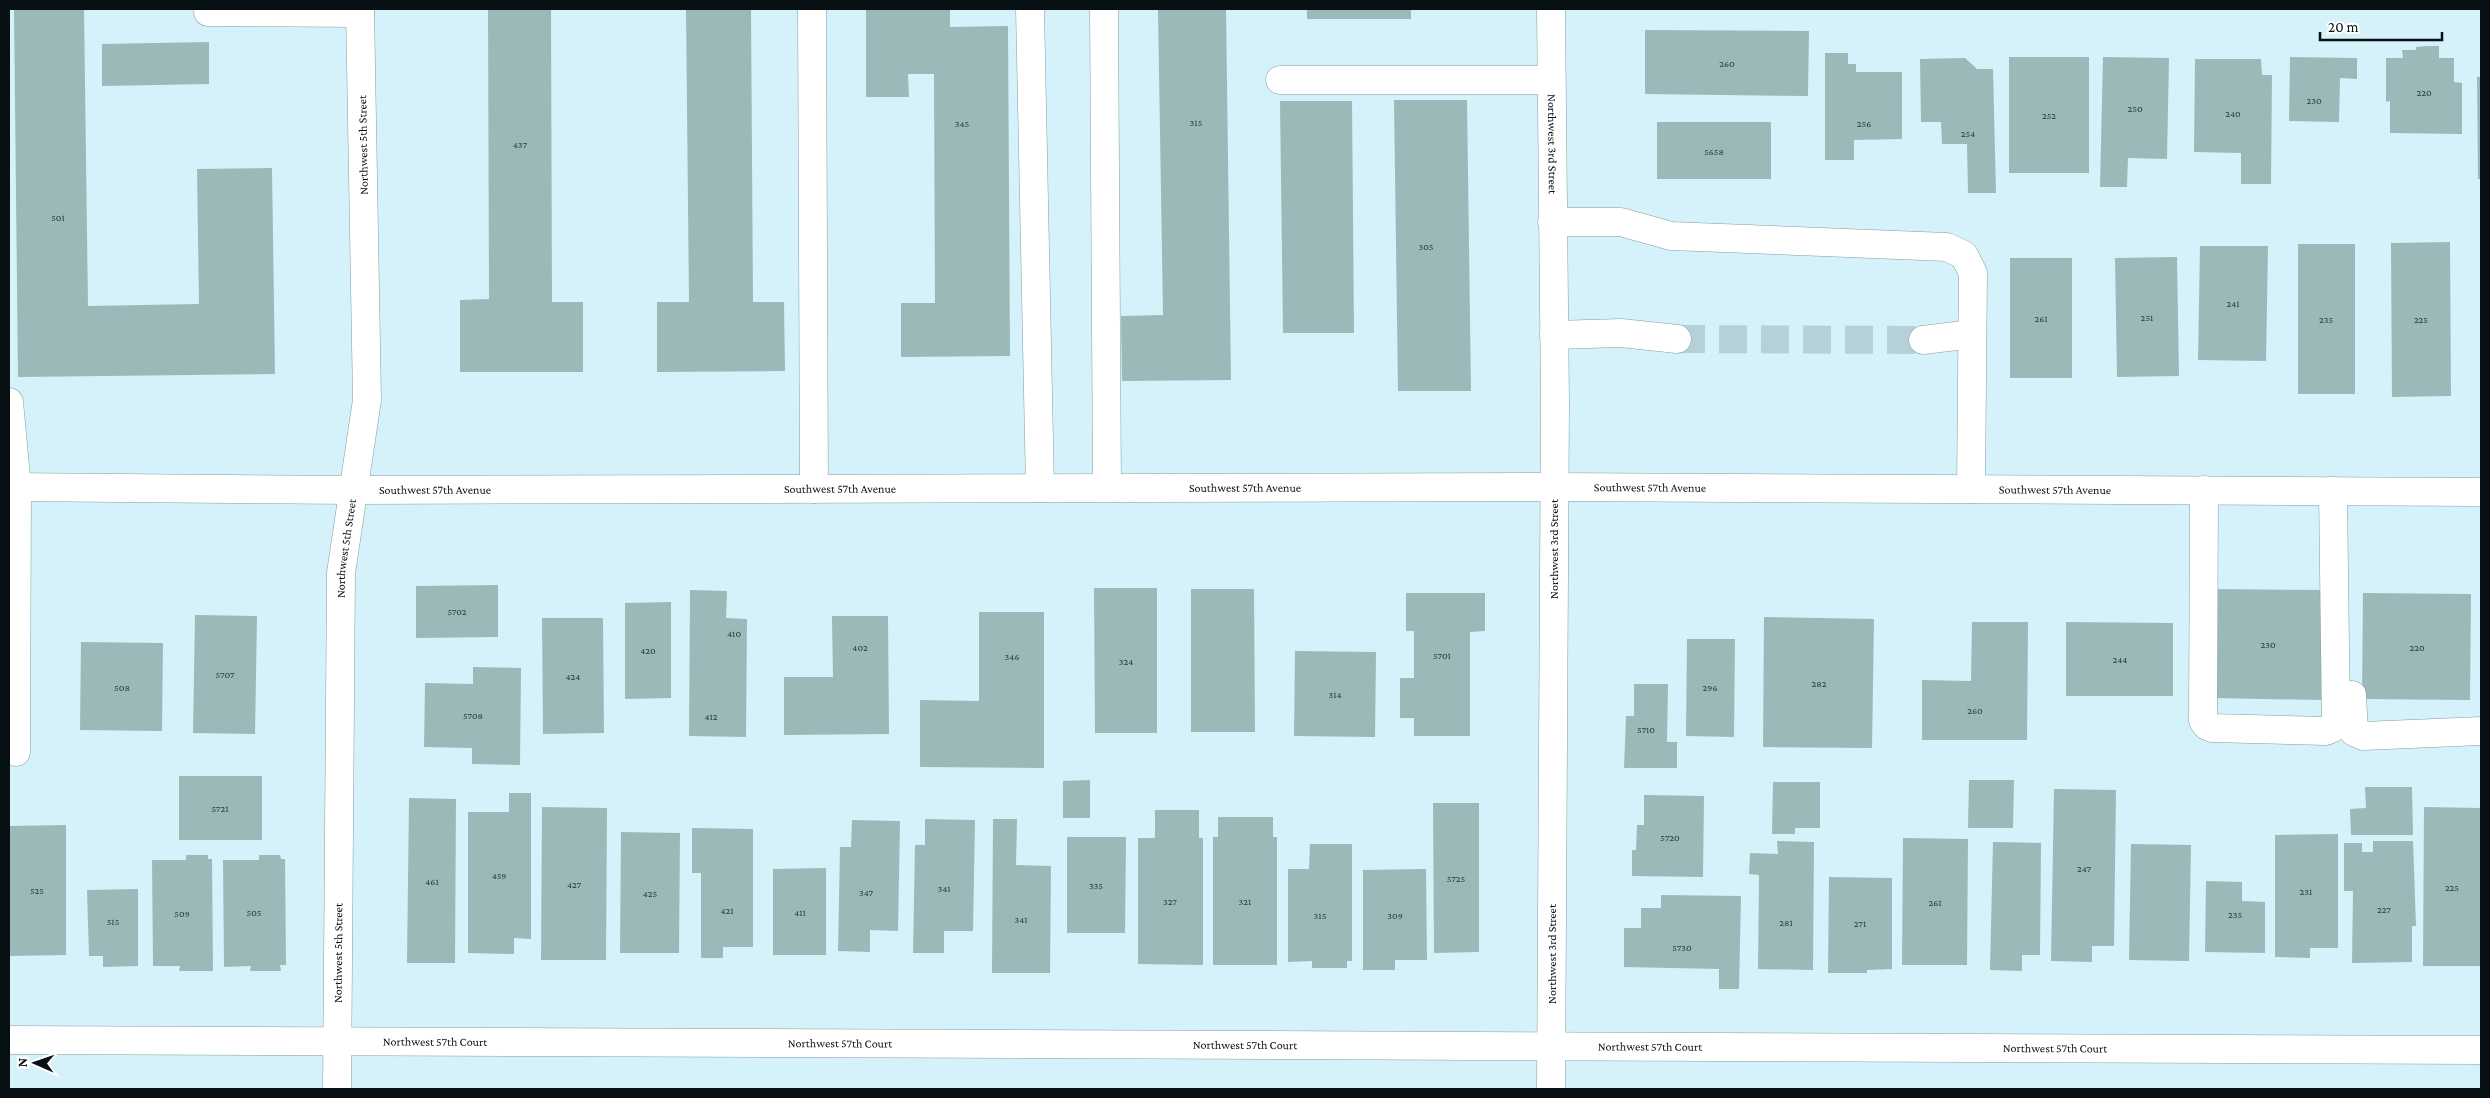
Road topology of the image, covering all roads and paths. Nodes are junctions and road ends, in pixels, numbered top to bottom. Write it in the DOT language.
graph roads {
  1 [pos="812,9"];
  2 [pos="1030,9"];
  3 [pos="1104,9"];
  4 [pos="1551,9"];
  5 [pos="360,11"];
  6 [pos="208,12"];
  7 [pos="1280,80"];
  8 [pos="1551,80"];
  9 [pos="1552,222"];
  10 [pos="1972,334"];
  11 [pos="1554,335"];
  12 [pos="1677,339"];
  13 [pos="1922,340"];
  14 [pos="9,402"];
  15 [pos="13,487"];
  16 [pos="1106,487"];
  17 [pos="1554,487"];
  18 [pos="1040,488"];
  19 [pos="814,489"];
  20 [pos="1971,489"];
  21 [pos="354,490"];
  22 [pos="2204,490"];
  23 [pos="2343,491"];
  24 [pos="2481,492"];
  25 [pos="2481,731"];
  26 [pos="16,752"];
  27 [pos="9,1040"];
  28 [pos="337,1042"];
  29 [pos="1551,1047"];
  30 [pos="2481,1050"];
  31 [pos="338,1089"];
  32 [pos="1551,1089"];
  1 -- 19 [label="street"];
  2 -- 18 [label="street"];
  3 -- 16 [label="street"];
  4 -- 8 [label="street, Northwest 3rd Street"];
  5 -- 6 [label="street"];
  5 -- 21 [label="street, Northwest 5th Street"];
  7 -- 8 [label="street"];
  8 -- 9 [label="street, Northwest 3rd Street"];
  9 -- 10 [label="street"];
  9 -- 11 [label="street, Northwest 3rd Street"];
  10 -- 13 [label="street"];
  10 -- 20 [label="street"];
  11 -- 12 [label="street"];
  11 -- 17 [label="street, Northwest 3rd Street"];
  14 -- 15 [label="street"];
  15 -- 21 [label="street, Southwest 57th Avenue"];
  15 -- 26 [label="street"];
  16 -- 17 [label="street, Southwest 57th Avenue"];
  16 -- 18 [label="street, Southwest 57th Avenue"];
  17 -- 20 [label="street, Southwest 57th Avenue"];
  17 -- 29 [label="street, Northwest 3rd Street"];
  18 -- 19 [label="street, Southwest 57th Avenue"];
  19 -- 21 [label="street, Southwest 57th Avenue"];
  20 -- 22 [label="street, Southwest 57th Avenue"];
  21 -- 28 [label="street, Northwest 5th Street"];
  22 -- 23 [label="street, Southwest 57th Avenue"];
  22 -- 23 [label="street"];
  23 -- 24 [label="street, Southwest 57th Avenue"];
  23 -- 25 [label="street"];
  27 -- 28 [label="street, Northwest 57th Court"];
  28 -- 29 [label="street, Northwest 57th Court"];
  28 -- 31 [label="street, Northwest 5th Street"];
  29 -- 30 [label="street, Northwest 57th Court"];
  29 -- 32 [label="street, Northwest 3rd Street"];
}
